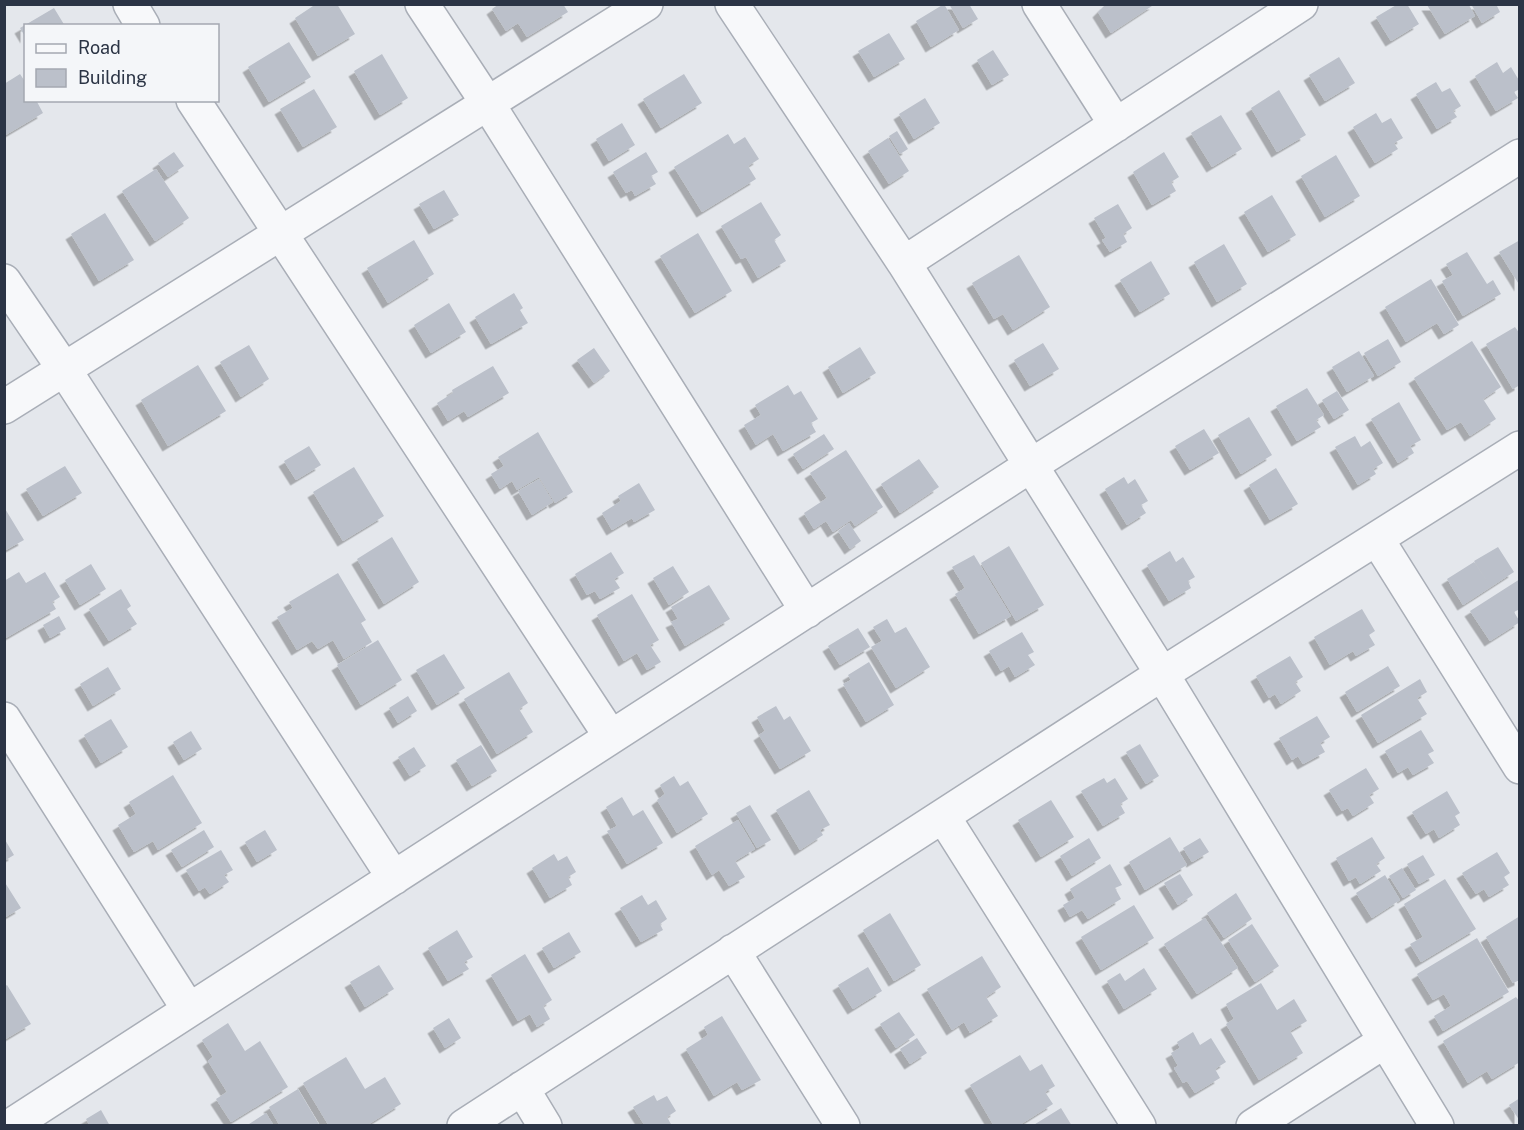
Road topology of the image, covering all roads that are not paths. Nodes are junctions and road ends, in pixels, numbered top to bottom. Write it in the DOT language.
graph roads {
  1 [pos="130,4"];
  2 [pos="422,4"];
  3 [pos="646,4"];
  4 [pos="732,4"];
  5 [pos="1039,4"];
  6 [pos="1301,4"];
  7 [pos="142,24"];
  8 [pos="194,102"];
  9 [pos="488,105"];
  10 [pos="1116,125"];
  11 [pos="1520,156"];
  12 [pos="281,233"];
  13 [pos="904,263"];
  14 [pos="4,281"];
  15 [pos="64,369"];
  16 [pos="4,407"];
  17 [pos="1520,448"];
  18 [pos="1030,466"];
  19 [pos="1377,539"];
  20 [pos="807,611"];
  21 [pos="1162,674"];
  22 [pos="4,719"];
  23 [pos="611,737"];
  24 [pos="1520,767"];
  25 [pos="943,816"];
  26 [pos="394,878"];
  27 [pos="733,951"];
  28 [pos="189,1010"];
  29 [pos="1385,1041"];
  30 [pos="522,1088"];
  31 [pos="10,1125"];
  32 [pos="464,1125"];
  33 [pos="545,1125"];
  34 [pos="843,1125"];
  35 [pos="1139,1125"];
  36 [pos="1253,1125"];
  37 [pos="1437,1125"];
  1 -- 7 [label="street"];
  2 -- 9 [label="street"];
  3 -- 9 [label="street"];
  4 -- 13 [label="street"];
  5 -- 10 [label="street"];
  6 -- 10 [label="street"];
  8 -- 12 [label="street"];
  9 -- 12 [label="street"];
  9 -- 20 [label="street"];
  10 -- 13 [label="street"];
  11 -- 18 [label="street"];
  12 -- 15 [label="street"];
  12 -- 23 [label="street"];
  13 -- 18 [label="street"];
  14 -- 15 [label="street"];
  15 -- 16 [label="street"];
  15 -- 26 [label="street"];
  17 -- 19 [label="street"];
  18 -- 20 [label="street"];
  18 -- 21 [label="street"];
  19 -- 21 [label="street"];
  19 -- 24 [label="street"];
  20 -- 23 [label="street"];
  21 -- 25 [label="street"];
  21 -- 29 [label="street"];
  22 -- 28 [label="street"];
  23 -- 26 [label="street"];
  25 -- 27 [label="street"];
  25 -- 35 [label="street"];
  26 -- 28 [label="street"];
  27 -- 30 [label="street"];
  27 -- 34 [label="street"];
  28 -- 31 [label="street"];
  29 -- 36 [label="street"];
  29 -- 37 [label="street"];
  30 -- 32 [label="street"];
  30 -- 33 [label="street"];
}
